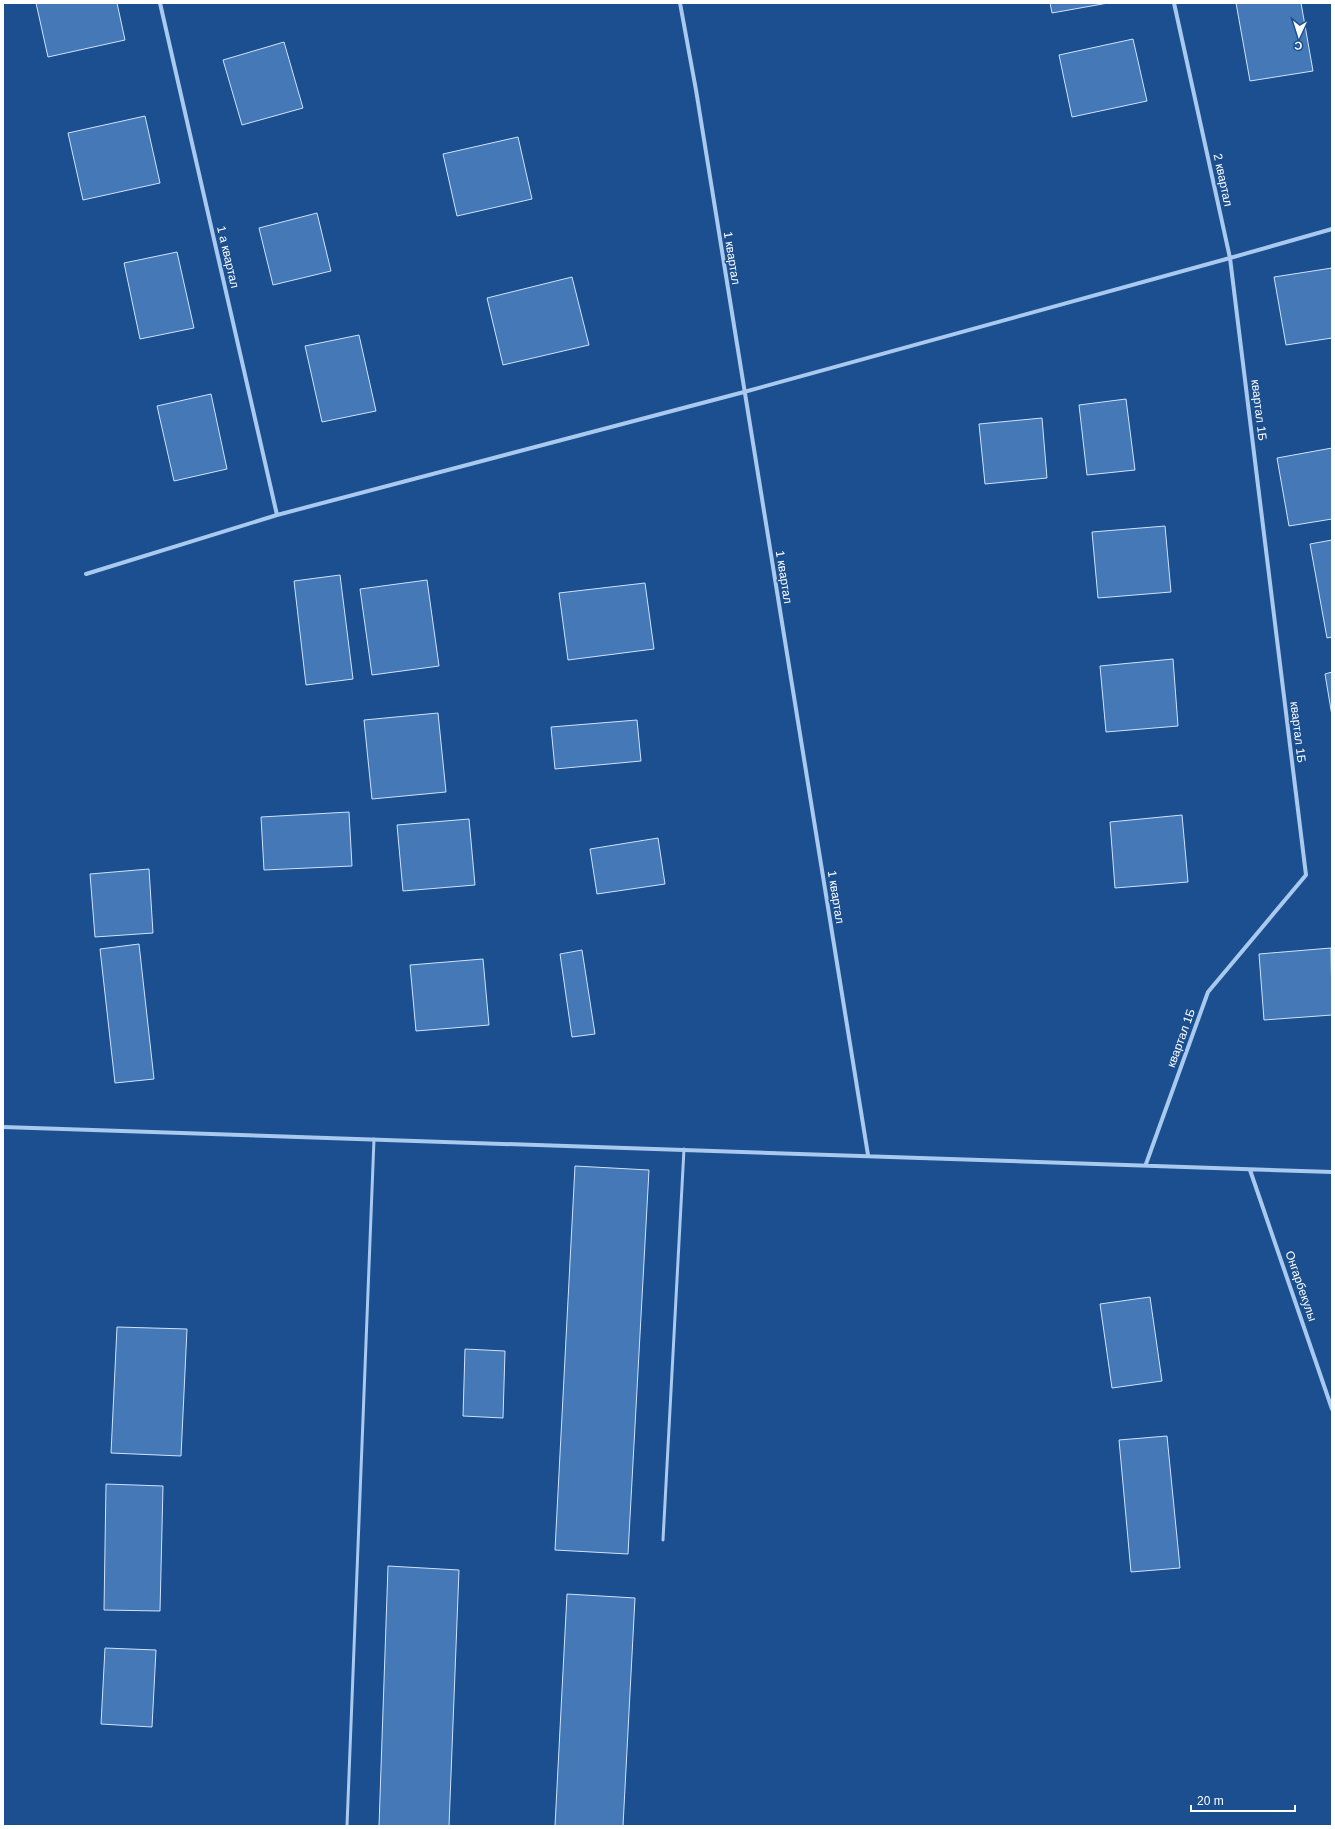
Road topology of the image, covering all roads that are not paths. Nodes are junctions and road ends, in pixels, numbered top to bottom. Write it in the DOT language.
graph roads {
  1 [pos="160,3"];
  2 [pos="680,3"];
  3 [pos="1174,3"];
  4 [pos="1332,229"];
  5 [pos="1230,258"];
  6 [pos="744,392"];
  7 [pos="277,515"];
  8 [pos="86,574"];
  9 [pos="3,1127"];
  10 [pos="374,1139"];
  11 [pos="684,1149"];
  12 [pos="868,1155"];
  13 [pos="1146,1164"];
  14 [pos="1250,1170"];
  15 [pos="1332,1172"];
  16 [pos="1332,1408"];
  17 [pos="663,1540"];
  18 [pos="347,1826"];
  1 -- 7 [label="street, 1 а квартал"];
  2 -- 6 [label="street, 1 квартал"];
  3 -- 5 [label="street, 2 квартал"];
  4 -- 5 [label="street"];
  5 -- 6 [label="street"];
  5 -- 13 [label="street, квартал 1Б"];
  6 -- 7 [label="street"];
  6 -- 12 [label="street, 1 квартал"];
  7 -- 8 [label="street"];
  9 -- 10 [label="street"];
  10 -- 11 [label="street"];
  10 -- 18 [label="lane"];
  11 -- 12 [label="street"];
  11 -- 17 [label="lane"];
  12 -- 13 [label="street"];
  13 -- 14 [label="street"];
  14 -- 15 [label="street"];
  14 -- 16 [label="street, Онгарбекулы"];
}
